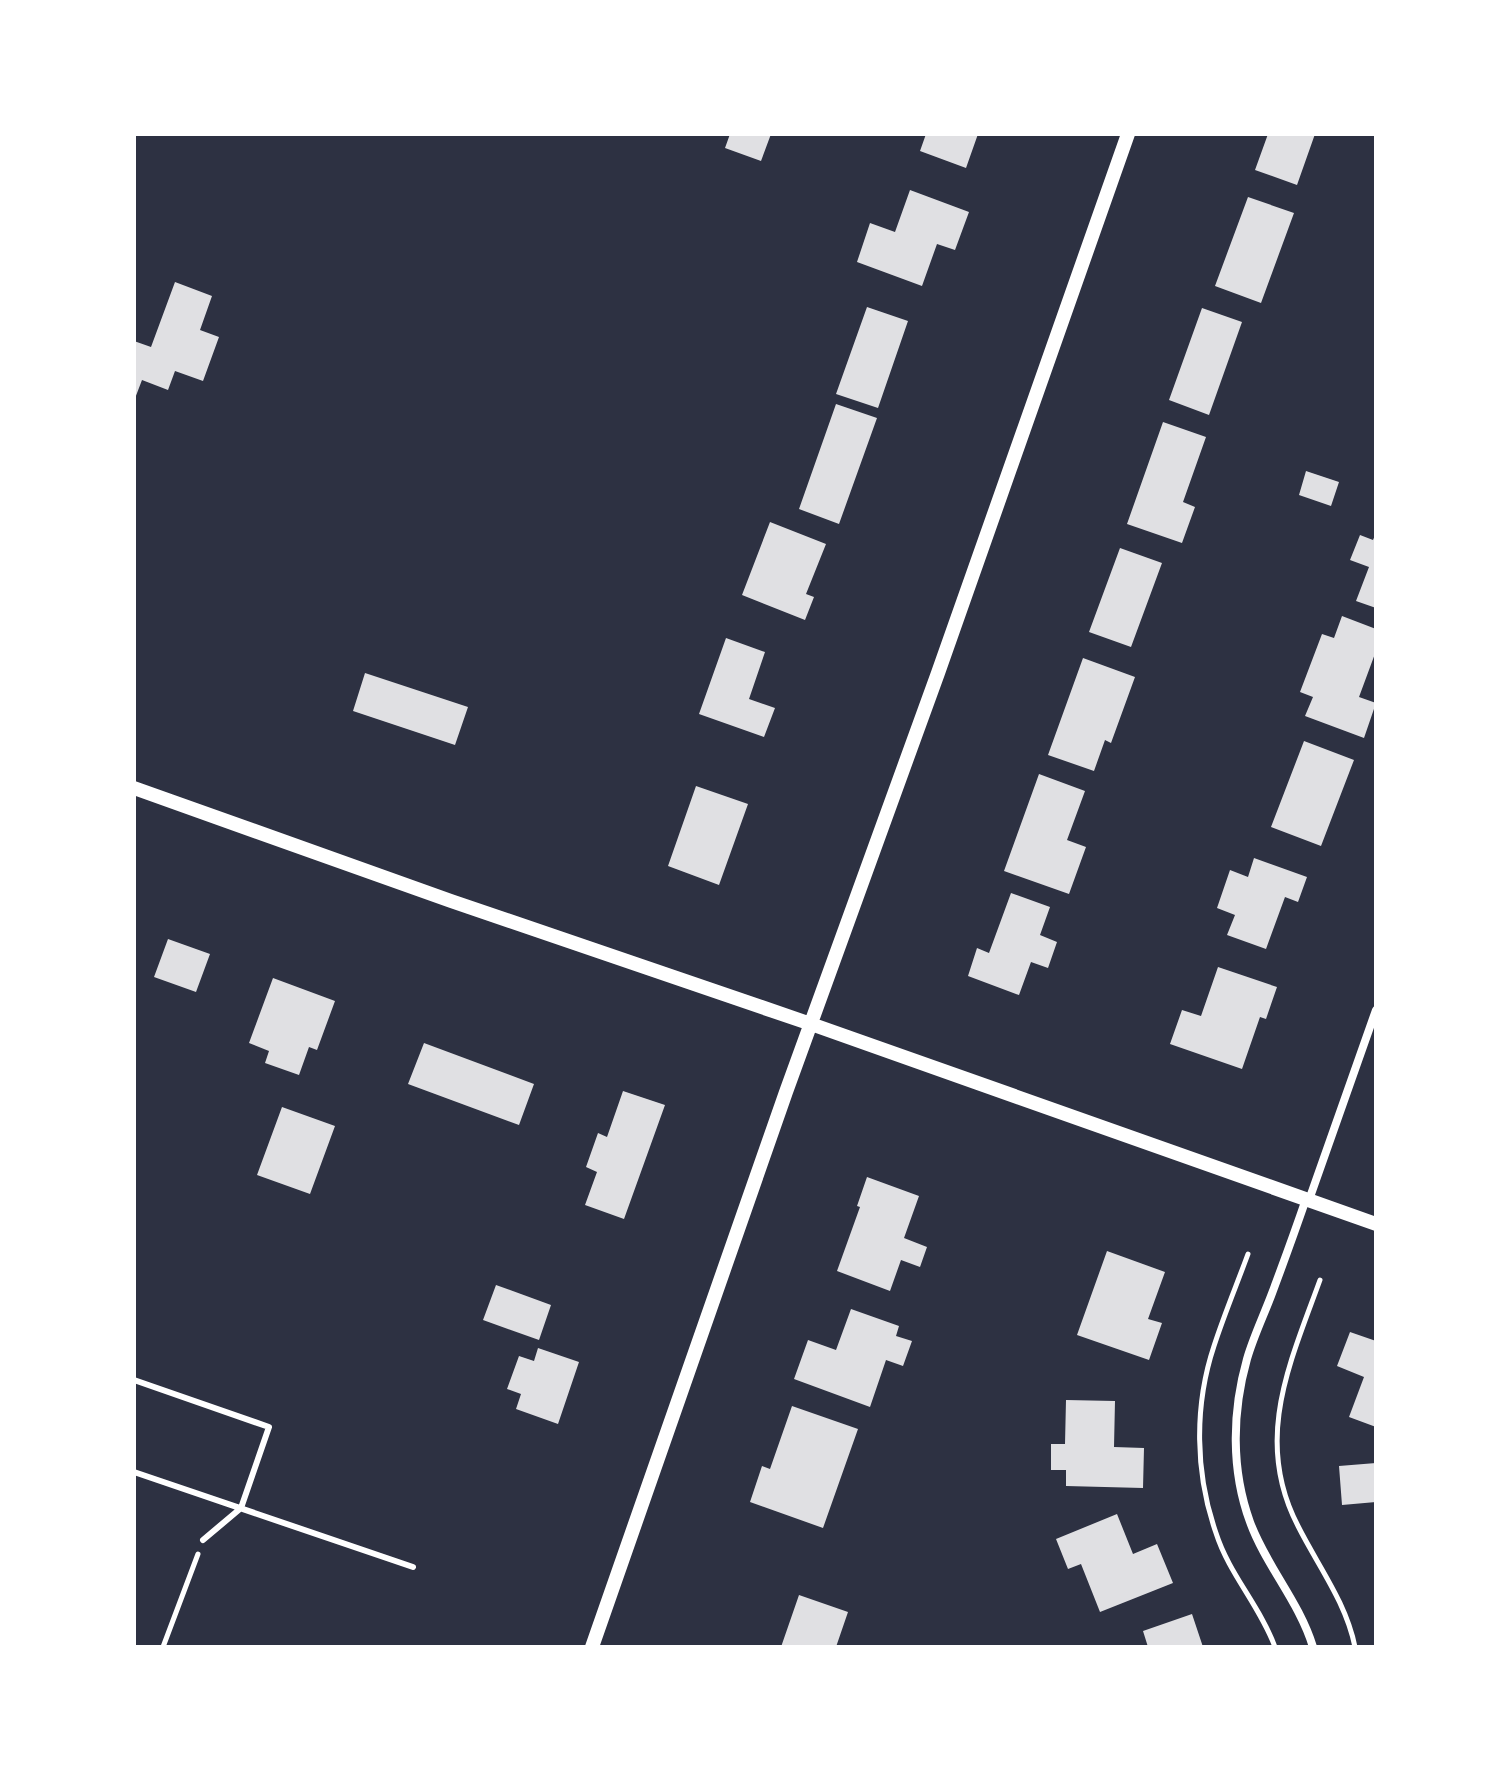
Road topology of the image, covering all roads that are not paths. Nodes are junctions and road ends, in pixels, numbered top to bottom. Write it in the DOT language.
graph roads {
  1 [pos="1128,134"];
  2 [pos="134,788"];
  3 [pos="1376,1010"];
  4 [pos="811,1024"];
  5 [pos="1308,1200"];
  6 [pos="1376,1224"];
  7 [pos="134,1380"];
  8 [pos="134,1472"];
  9 [pos="241,1508"];
  10 [pos="203,1540"];
  11 [pos="413,1567"];
  12 [pos="592,1647"];
  13 [pos="1313,1647"];
  1 -- 4 [label="street"];
  2 -- 4 [label="street"];
  3 -- 5 [label="street"];
  4 -- 5 [label="street"];
  4 -- 12 [label="street"];
  5 -- 6 [label="street"];
  5 -- 13 [label="street"];
  7 -- 9 [label="lane"];
  8 -- 9 [label="lane"];
  9 -- 10 [label="lane"];
  9 -- 11 [label="lane"];
}
